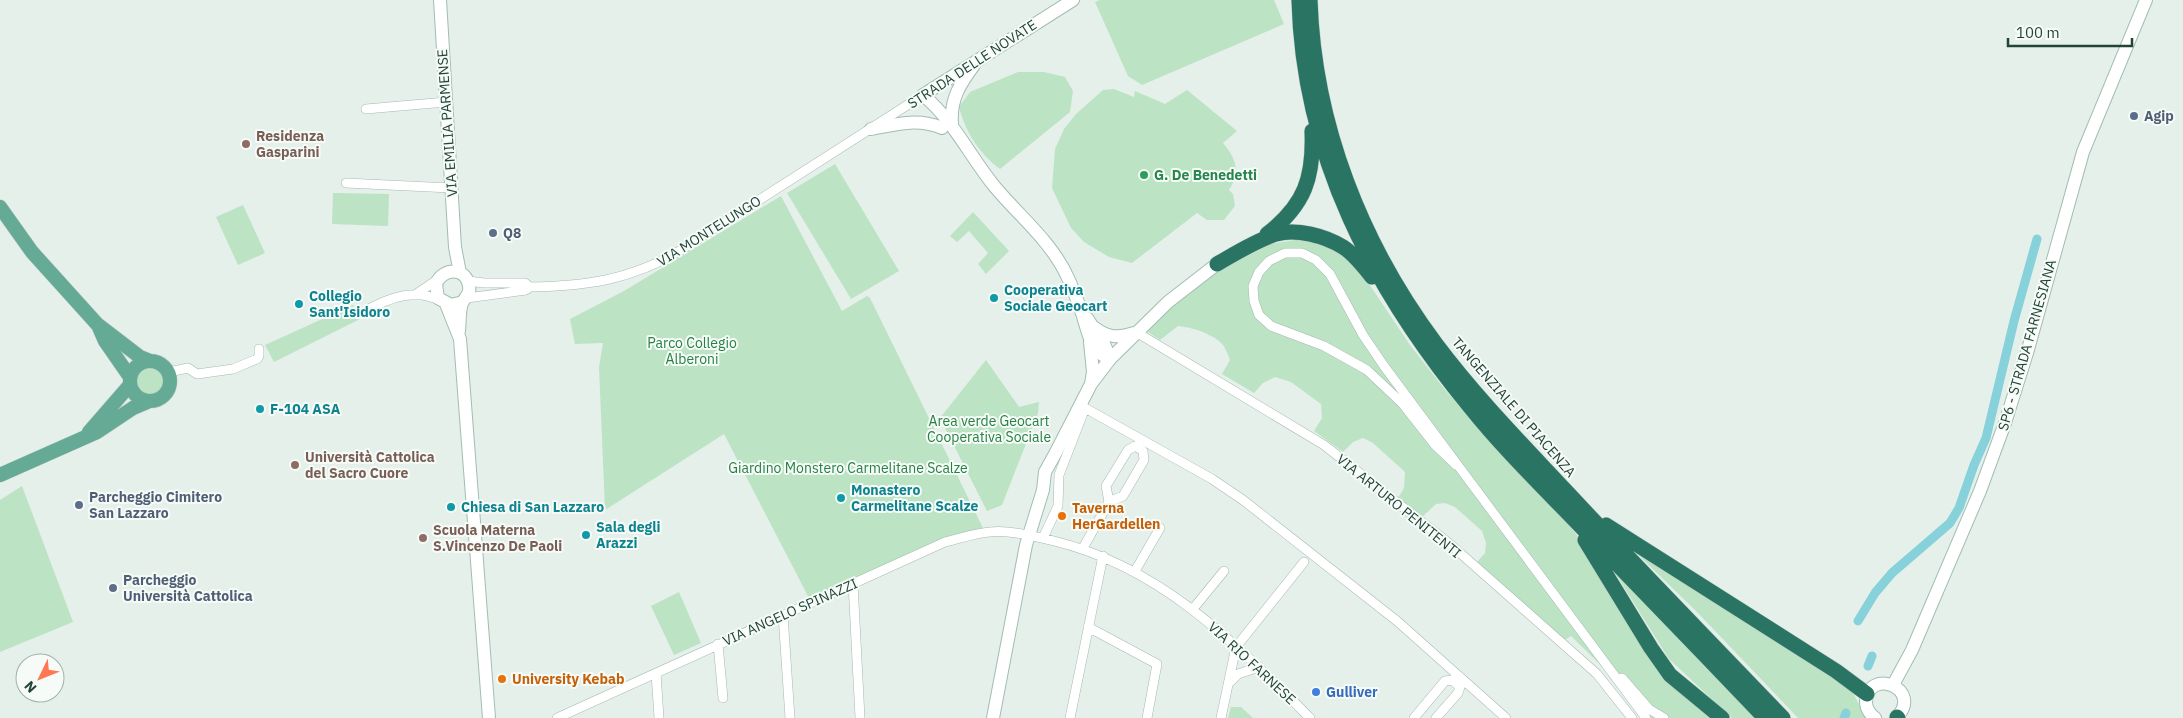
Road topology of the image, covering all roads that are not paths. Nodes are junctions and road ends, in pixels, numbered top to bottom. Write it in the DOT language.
graph roads {
  1 [pos="440,0"];
  2 [pos="1073,0"];
  3 [pos="1299,0"];
  4 [pos="1310,0"];
  5 [pos="2146,0"];
  6 [pos="980,58"];
  7 [pos="1309,88"];
  8 [pos="923,95"];
  9 [pos="446,102"];
  10 [pos="366,109"];
  11 [pos="947,126"];
  12 [pos="871,129"];
  13 [pos="346,182"];
  14 [pos="452,188"];
  15 [pos="0,207"];
  16 [pos="1260,240"];
  17 [pos="455,247"];
  18 [pos="1217,264"];
  19 [pos="440,276"];
  20 [pos="464,277"];
  21 [pos="530,287"];
  22 [pos="415,294"];
  23 [pos="465,300"];
  24 [pos="444,303"];
  25 [pos="1393,303"];
  26 [pos="371,308"];
  27 [pos="1081,311"];
  28 [pos="97,324"];
  29 [pos="1093,326"];
  30 [pos="459,331"];
  31 [pos="1136,332"];
  32 [pos="1090,340"];
  33 [pos="259,349"];
  34 [pos="1110,359"];
  35 [pos="150,361"];
  36 [pos="168,372"];
  37 [pos="130,381"];
  38 [pos="1092,384"];
  39 [pos="147,402"];
  40 [pos="86,436"];
  41 [pos="1456,465"];
  42 [pos="0,476"];
  43 [pos="1108,502"];
  44 [pos="1577,513"];
  45 [pos="1154,525"];
  46 [pos="1029,535"];
  47 [pos="1043,538"];
  48 [pos="1083,548"];
  49 [pos="1103,556"];
  50 [pos="1304,562"];
  51 [pos="1135,571"];
  52 [pos="1224,571"];
  53 [pos="853,583"];
  54 [pos="1192,610"];
  55 [pos="783,615"];
  56 [pos="1088,627"];
  57 [pos="1586,639"];
  58 [pos="718,644"];
  59 [pos="1236,647"];
  60 [pos="1259,667"];
  61 [pos="656,672"];
  62 [pos="1228,685"];
  63 [pos="1893,685"];
  64 [pos="1868,694"];
  65 [pos="723,698"];
  66 [pos="489,718"];
  67 [pos="557,718"];
  68 [pos="659,718"];
  69 [pos="790,718"];
  70 [pos="860,718"];
  71 [pos="993,718"];
  72 [pos="1070,718"];
  73 [pos="1147,718"];
  74 [pos="1221,718"];
  75 [pos="1310,718"];
  76 [pos="1414,718"];
  77 [pos="1436,718"];
  78 [pos="1506,718"];
  79 [pos="1632,718"];
  80 [pos="1646,718"];
  81 [pos="1664,718"];
  82 [pos="1722,718"];
  83 [pos="1765,718"];
  84 [pos="1783,718"];
  85 [pos="1875,718"];
  86 [pos="1897,718"];
  1 -- 9 [label="main road, VIA EMILIA PARMENSE"];
  2 -- 6 [label="main road, STRADA DELLE NOVATE"];
  3 -- 7 [label="highway, TANGENZIALE DI PIACENZA"];
  4 -- 44 [label="highway, TANGENZIALE DI PIACENZA"];
  5 -- 63 [label="main road, SP6 - STRADA FARNESIANA"];
  6 -- 8 [label="main road, STRADA DELLE NOVATE"];
  6 -- 11 [label="main road"];
  7 -- 16 [label="highway"];
  7 -- 25 [label="highway, TANGENZIALE DI PIACENZA"];
  8 -- 11 [label="main road"];
  8 -- 12 [label="street, STRADA DELLE NOVATE"];
  9 -- 10 [label="street"];
  9 -- 14 [label="main road, VIA EMILIA PARMENSE"];
  11 -- 12 [label="main road"];
  11 -- 27 [label="main road"];
  12 -- 21 [label="street, VIA MONTELUNGO"];
  13 -- 14 [label="street"];
  14 -- 17 [label="main road, VIA EMILIA PARMENSE"];
  15 -- 28 [label="main road"];
  16 -- 18 [label="highway"];
  16 -- 25 [label="highway"];
  17 -- 19 [label="main road, VIA EMILIA PARMENSE"];
  17 -- 20 [label="main road, VIA EMILIA PARMENSE"];
  18 -- 31 [label="main road"];
  19 -- 20 [label="main road"];
  19 -- 22 [label="street"];
  19 -- 24 [label="main road, VIA EMILIA PARMENSE"];
  20 -- 21 [label="street, VIA MONTELUNGO"];
  20 -- 23 [label="main road, VIA EMILIA PARMENSE"];
  21 -- 23 [label="street, VIA MONTELUNGO"];
  22 -- 24 [label="street"];
  22 -- 26 [label="street"];
  23 -- 24 [label="main road"];
  23 -- 30 [label="main road, VIA EMILIA PARMENSE"];
  24 -- 30 [label="main road, VIA EMILIA PARMENSE"];
  25 -- 44 [label="highway, TANGENZIALE DI PIACENZA"];
  27 -- 29 [label="main road"];
  27 -- 32 [label="main road"];
  28 -- 35 [label="main road"];
  28 -- 37 [label="main road"];
  29 -- 31 [label="main road"];
  29 -- 34 [label="main road"];
  30 -- 66 [label="main road, VIA EMILIA PARMENSE"];
  31 -- 34 [label="main road"];
  31 -- 79 [label="street, VIA ARTURO PENITENTI"];
  32 -- 34 [label="main road"];
  32 -- 38 [label="main road"];
  33 -- 36 [label="street"];
  34 -- 38 [label="main road"];
  35 -- 36 [label="main road"];
  35 -- 37 [label="main road"];
  36 -- 39 [label="main road"];
  37 -- 39 [label="main road"];
  37 -- 40 [label="main road"];
  38 -- 46 [label="main road"];
  39 -- 40 [label="main road"];
  40 -- 42 [label="main road"];
  41 -- 41 [label="street"];
  41 -- 57 [label="street"];
  43 -- 43 [label="street"];
  43 -- 48 [label="street"];
  44 -- 64 [label="highway"];
  44 -- 82 [label="highway"];
  44 -- 83 [label="highway, TANGENZIALE DI PIACENZA"];
  44 -- 84 [label="highway, TANGENZIALE DI PIACENZA"];
  45 -- 51 [label="street"];
  46 -- 47 [label="street, VIA RIO FARNESE"];
  46 -- 53 [label="street, VIA ANGELO SPINAZZI"];
  46 -- 71 [label="main road"];
  47 -- 48 [label="street, VIA RIO FARNESE"];
  47 -- 78 [label="street"];
  48 -- 49 [label="street, VIA RIO FARNESE"];
  49 -- 51 [label="street, VIA RIO FARNESE"];
  49 -- 56 [label="street"];
  50 -- 59 [label="street"];
  51 -- 54 [label="street, VIA RIO FARNESE"];
  52 -- 54 [label="street"];
  53 -- 55 [label="street, VIA ANGELO SPINAZZI"];
  53 -- 70 [label="street"];
  54 -- 59 [label="street, VIA RIO FARNESE"];
  55 -- 58 [label="street, VIA ANGELO SPINAZZI"];
  55 -- 69 [label="street"];
  56 -- 72 [label="street"];
  56 -- 73 [label="street"];
  57 -- 80 [label="street"];
  57 -- 81 [label="street"];
  58 -- 61 [label="street, VIA ANGELO SPINAZZI"];
  58 -- 65 [label="street"];
  59 -- 60 [label="street, VIA RIO FARNESE"];
  59 -- 62 [label="street"];
  60 -- 62 [label="street"];
  60 -- 75 [label="street, VIA RIO FARNESE"];
  61 -- 67 [label="street, VIA ANGELO SPINAZZI"];
  61 -- 68 [label="street"];
  62 -- 74 [label="street"];
  63 -- 64 [label="main road"];
  63 -- 86 [label="main road"];
  64 -- 85 [label="main road"];
  76 -- 77 [label="street"];
}
